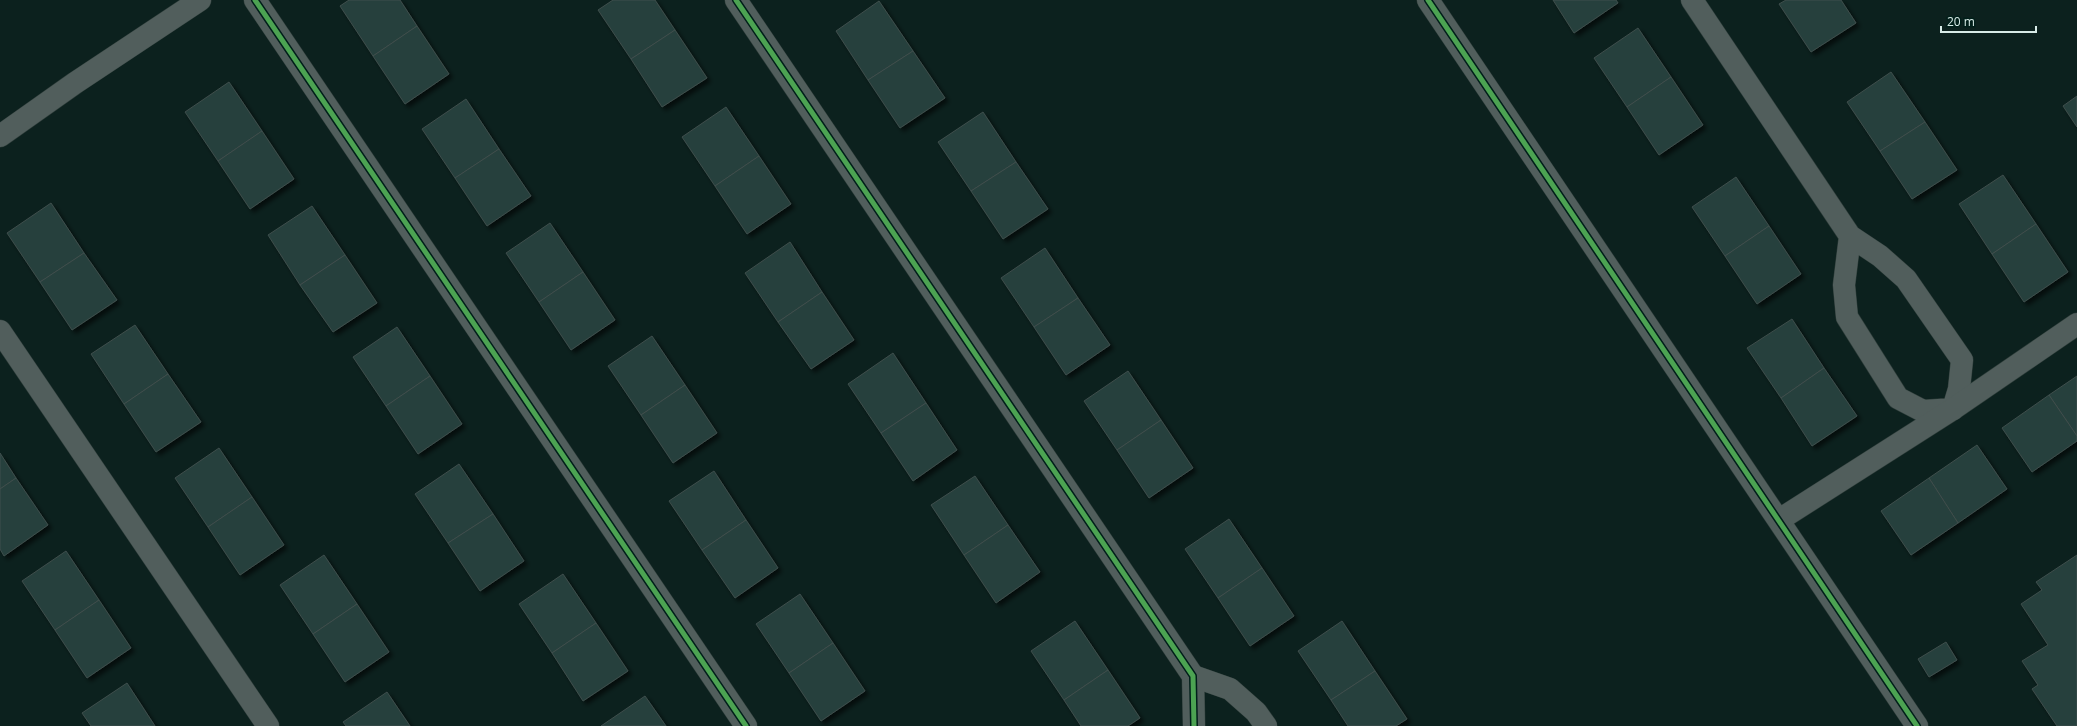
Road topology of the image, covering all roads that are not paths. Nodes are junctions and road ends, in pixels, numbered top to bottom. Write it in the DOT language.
graph roads {
  1 [pos="200,0"];
  2 [pos="255,0"];
  3 [pos="736,0"];
  4 [pos="1428,0"];
  5 [pos="1692,0"];
  6 [pos="0,136"];
  7 [pos="1850,236"];
  8 [pos="2077,324"];
  9 [pos="0,331"];
  10 [pos="1953,409"];
  11 [pos="1779,520"];
  12 [pos="1193,676"];
  13 [pos="268,726"];
  14 [pos="746,726"];
  15 [pos="1194,726"];
  16 [pos="1266,726"];
  17 [pos="1917,726"];
  1 -- 6 [label="street"];
  2 -- 14 [label="street"];
  3 -- 12 [label="street"];
  4 -- 11 [label="street"];
  5 -- 7 [label="street"];
  7 -- 10 [label="street"];
  7 -- 10 [label="street"];
  8 -- 10 [label="street"];
  9 -- 13 [label="street"];
  10 -- 11 [label="street"];
  11 -- 17 [label="street"];
  12 -- 15 [label="street"];
  12 -- 16 [label="street"];
}
